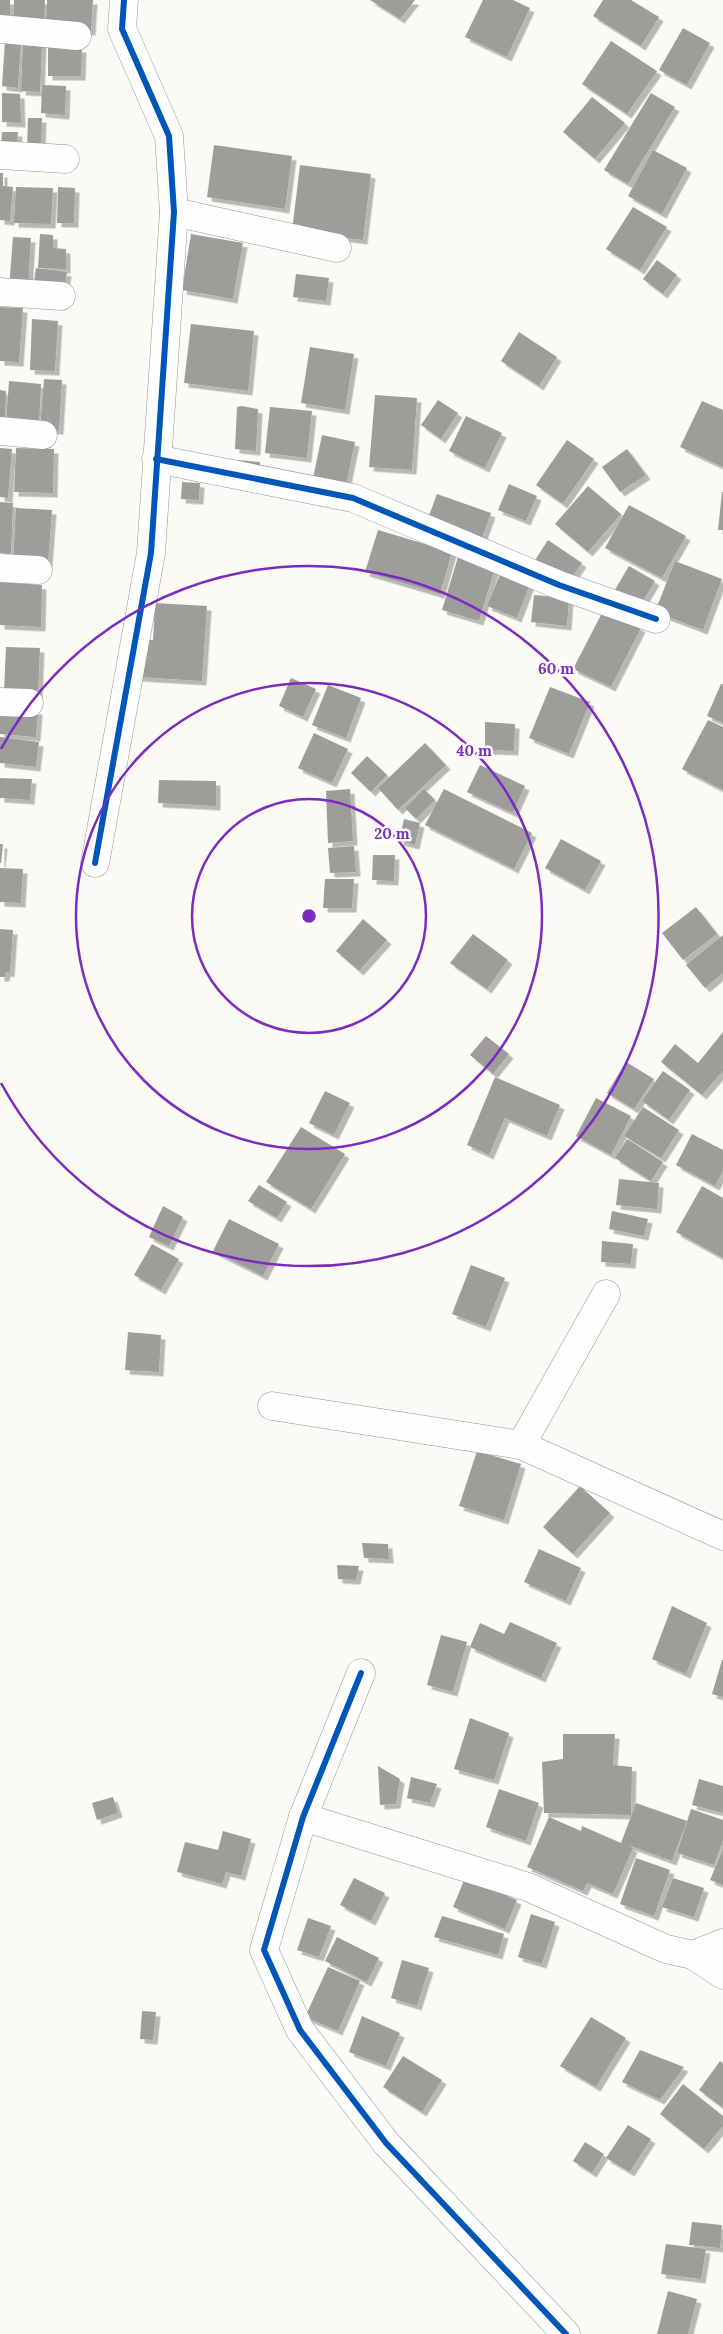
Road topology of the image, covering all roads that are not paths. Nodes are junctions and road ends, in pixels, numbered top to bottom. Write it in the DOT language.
graph roads {
  1 [pos="124,0"];
  2 [pos="0,29"];
  3 [pos="77,36"];
  4 [pos="0,155"];
  5 [pos="64,159"];
  6 [pos="174,212"];
  7 [pos="337,248"];
  8 [pos="0,292"];
  9 [pos="60,296"];
  10 [pos="0,431"];
  11 [pos="42,435"];
  12 [pos="156,459"];
  13 [pos="0,568"];
  14 [pos="38,570"];
  15 [pos="656,619"];
  16 [pos="0,702"];
  17 [pos="29,703"];
  18 [pos="95,863"];
  19 [pos="606,1294"];
  20 [pos="272,1406"];
  21 [pos="521,1445"];
  22 [pos="723,1536"];
  23 [pos="361,1672"];
  24 [pos="303,1818"];
  25 [pos="723,1943"];
  26 [pos="693,1956"];
  27 [pos="723,1975"];
  28 [pos="566,2334"];
  1 -- 6 [label="street"];
  2 -- 3 [label="street"];
  4 -- 5 [label="street"];
  6 -- 7 [label="street"];
  6 -- 12 [label="street"];
  8 -- 9 [label="street"];
  10 -- 11 [label="street"];
  12 -- 15 [label="street"];
  12 -- 18 [label="street"];
  13 -- 14 [label="street"];
  16 -- 17 [label="street"];
  19 -- 21 [label="street"];
  20 -- 21 [label="street"];
  21 -- 22 [label="street"];
  23 -- 24 [label="street"];
  24 -- 26 [label="street"];
  24 -- 28 [label="street"];
  25 -- 26 [label="street"];
  26 -- 27 [label="street"];
}
